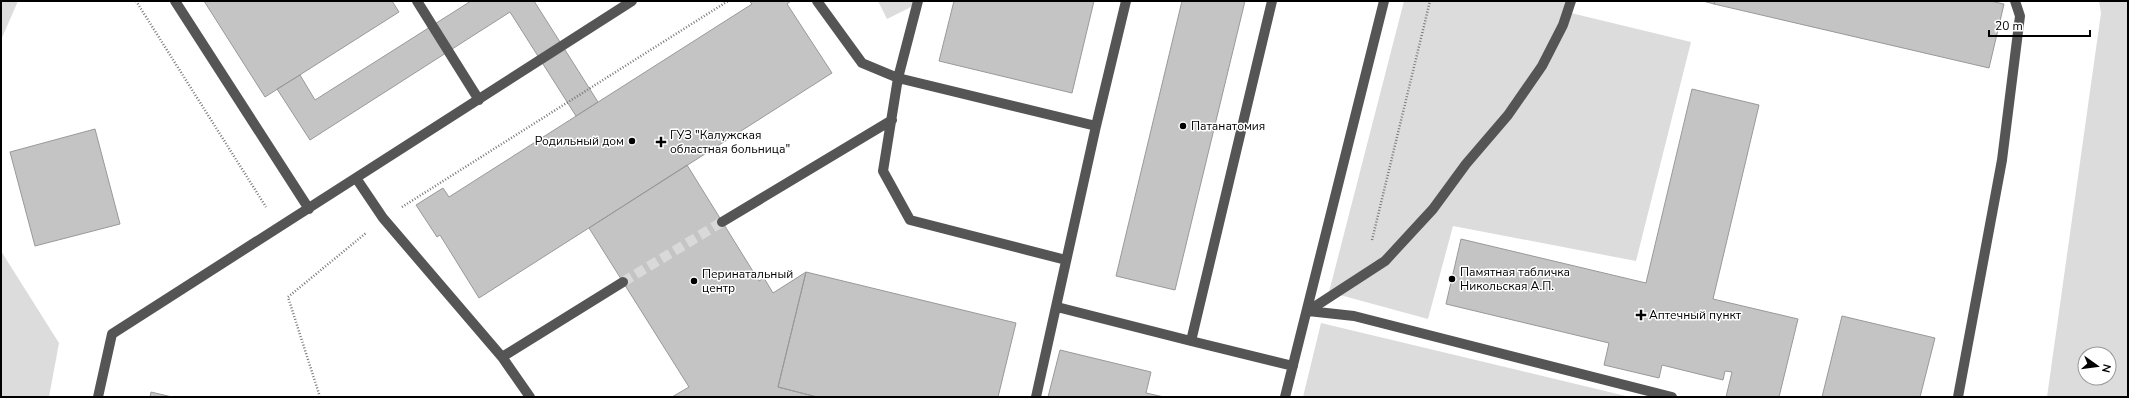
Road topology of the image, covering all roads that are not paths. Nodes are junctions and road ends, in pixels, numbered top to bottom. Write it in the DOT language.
graph roads {
  1 [pos="175,1"];
  2 [pos="417,1"];
  3 [pos="632,1"];
  4 [pos="817,1"];
  5 [pos="918,1"];
  6 [pos="1126,1"];
  7 [pos="1272,1"];
  8 [pos="1384,1"];
  9 [pos="1571,1"];
  10 [pos="2015,1"];
  11 [pos="898,78"];
  12 [pos="479,100"];
  13 [pos="892,120"];
  14 [pos="1096,126"];
  15 [pos="356,178"];
  16 [pos="309,209"];
  17 [pos="722,222"];
  18 [pos="1066,260"];
  19 [pos="623,282"];
  20 [pos="1057,307"];
  21 [pos="1308,311"];
  22 [pos="1191,341"];
  23 [pos="502,357"];
  24 [pos="1292,366"];
  25 [pos="98,397"];
  26 [pos="530,397"];
  27 [pos="1036,397"];
  28 [pos="1285,397"];
  29 [pos="1672,397"];
  30 [pos="1958,397"];
  1 -- 16 [label="street"];
  2 -- 12 [label="street"];
  3 -- 12 [label="street"];
  4 -- 11 [label="street"];
  5 -- 11 [label="street"];
  6 -- 14 [label="street"];
  7 -- 22 [label="street"];
  8 -- 21 [label="street"];
  9 -- 21 [label="street"];
  10 -- 30 [label="street"];
  11 -- 13 [label="street"];
  11 -- 14 [label="street"];
  12 -- 15 [label="street"];
  13 -- 17 [label="street"];
  13 -- 18 [label="street"];
  14 -- 18 [label="street"];
  15 -- 16 [label="street"];
  15 -- 23 [label="street"];
  16 -- 25 [label="street"];
  18 -- 20 [label="street"];
  19 -- 23 [label="street"];
  20 -- 22 [label="street"];
  20 -- 27 [label="street"];
  21 -- 24 [label="street"];
  21 -- 29 [label="street"];
  22 -- 24 [label="street"];
  23 -- 26 [label="street"];
  24 -- 28 [label="street"];
}
